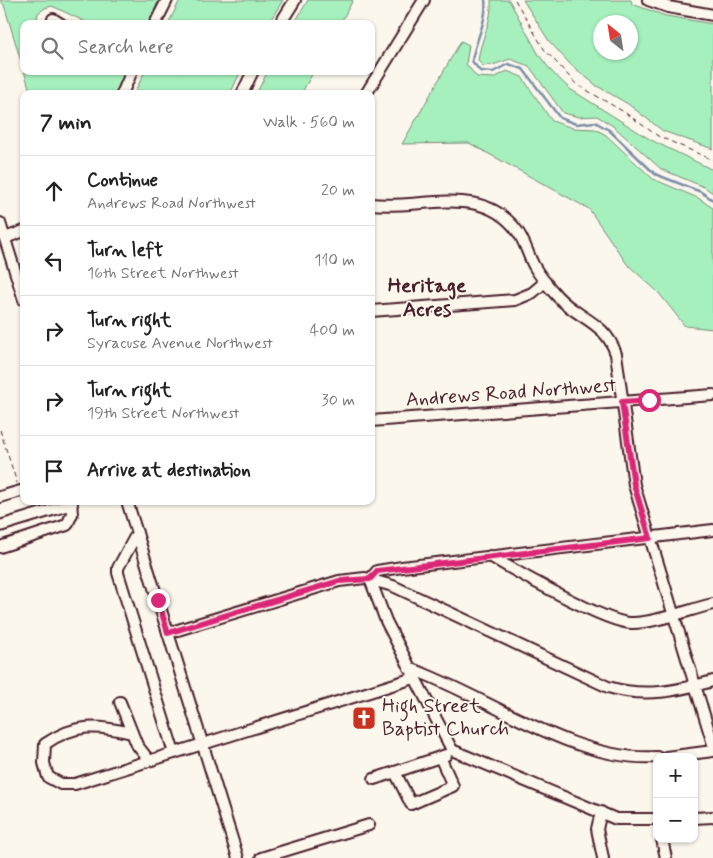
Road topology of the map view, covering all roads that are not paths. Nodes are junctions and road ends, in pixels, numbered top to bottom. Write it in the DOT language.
graph roads {
  1 [pos="167,0"];
  2 [pos="295,0"];
  3 [pos="424,0"];
  4 [pos="648,0"];
  5 [pos="713,15"];
  6 [pos="157,20"];
  7 [pos="282,20"];
  8 [pos="130,75"];
  9 [pos="251,75"];
  10 [pos="124,90"];
  11 [pos="244,90"];
  12 [pos="368,90"];
  13 [pos="375,204"];
  14 [pos="0,223"];
  15 [pos="20,232"];
  16 [pos="4,238"];
  17 [pos="545,282"];
  18 [pos="20,288"];
  19 [pos="375,311"];
  20 [pos="713,395"];
  21 [pos="622,402"];
  22 [pos="375,421"];
  23 [pos="20,490"];
  24 [pos="0,497"];
  25 [pos="62,505"];
  26 [pos="71,505"];
  27 [pos="128,505"];
  28 [pos="0,526"];
  29 [pos="713,530"];
  30 [pos="137,533"];
  31 [pos="650,538"];
  32 [pos="0,547"];
  33 [pos="490,556"];
  34 [pos="370,579"];
  35 [pos="713,604"];
  36 [pos="673,614"];
  37 [pos="168,633"];
  38 [pos="409,668"];
  39 [pos="414,678"];
  40 [pos="713,681"];
  41 [pos="695,686"];
  42 [pos="120,702"];
  43 [pos="132,733"];
  44 [pos="202,743"];
  45 [pos="713,744"];
  46 [pos="713,751"];
  47 [pos="174,753"];
  48 [pos="454,753"];
  49 [pos="697,753"];
  50 [pos="653,757"];
  51 [pos="440,758"];
  52 [pos="148,759"];
  53 [pos="395,772"];
  54 [pos="374,779"];
  55 [pos="601,812"];
  56 [pos="713,817"];
  57 [pos="698,818"];
  58 [pos="653,819"];
  59 [pos="369,825"];
  60 [pos="663,843"];
  61 [pos="238,858"];
  62 [pos="261,858"];
  63 [pos="603,858"];
  64 [pos="666,858"];
  1 -- 6 [label="street"];
  2 -- 7 [label="street"];
  3 -- 12 [label="street"];
  4 -- 5 [label="street"];
  8 -- 10 [label="street"];
  9 -- 11 [label="street"];
  13 -- 17 [label="street"];
  14 -- 16 [label="street"];
  15 -- 16 [label="street"];
  16 -- 18 [label="street"];
  17 -- 19 [label="street"];
  17 -- 21 [label="street"];
  20 -- 21 [label="street, Andrews Road Northwest"];
  21 -- 22 [label="street, Andrews Road Northwest"];
  21 -- 31 [label="street"];
  23 -- 24 [label="street"];
  25 -- 28 [label="street"];
  26 -- 32 [label="street"];
  27 -- 30 [label="street"];
  29 -- 31 [label="street"];
  30 -- 37 [label="street"];
  30 -- 47 [label="street"];
  31 -- 33 [label="street"];
  31 -- 36 [label="street"];
  33 -- 34 [label="street"];
  33 -- 36 [label="street"];
  34 -- 37 [label="street"];
  34 -- 38 [label="street"];
  34 -- 41 [label="street"];
  35 -- 36 [label="street"];
  36 -- 41 [label="street"];
  37 -- 44 [label="street"];
  38 -- 39 [label="street"];
  38 -- 50 [label="street"];
  39 -- 44 [label="street"];
  39 -- 48 [label="street"];
  40 -- 41 [label="street"];
  41 -- 45 [label="street"];
  42 -- 43 [label="street"];
  43 -- 52 [label="street"];
  43 -- 52 [label="street"];
  44 -- 47 [label="street"];
  44 -- 61 [label="street"];
  46 -- 49 [label="street"];
  47 -- 52 [label="street"];
  48 -- 51 [label="street"];
  48 -- 55 [label="street"];
  51 -- 53 [label="street"];
  51 -- 53 [label="street"];
  53 -- 54 [label="street"];
  55 -- 58 [label="street"];
  55 -- 63 [label="street"];
  56 -- 57 [label="street"];
  59 -- 62 [label="street"];
  60 -- 64 [label="street"];
}
